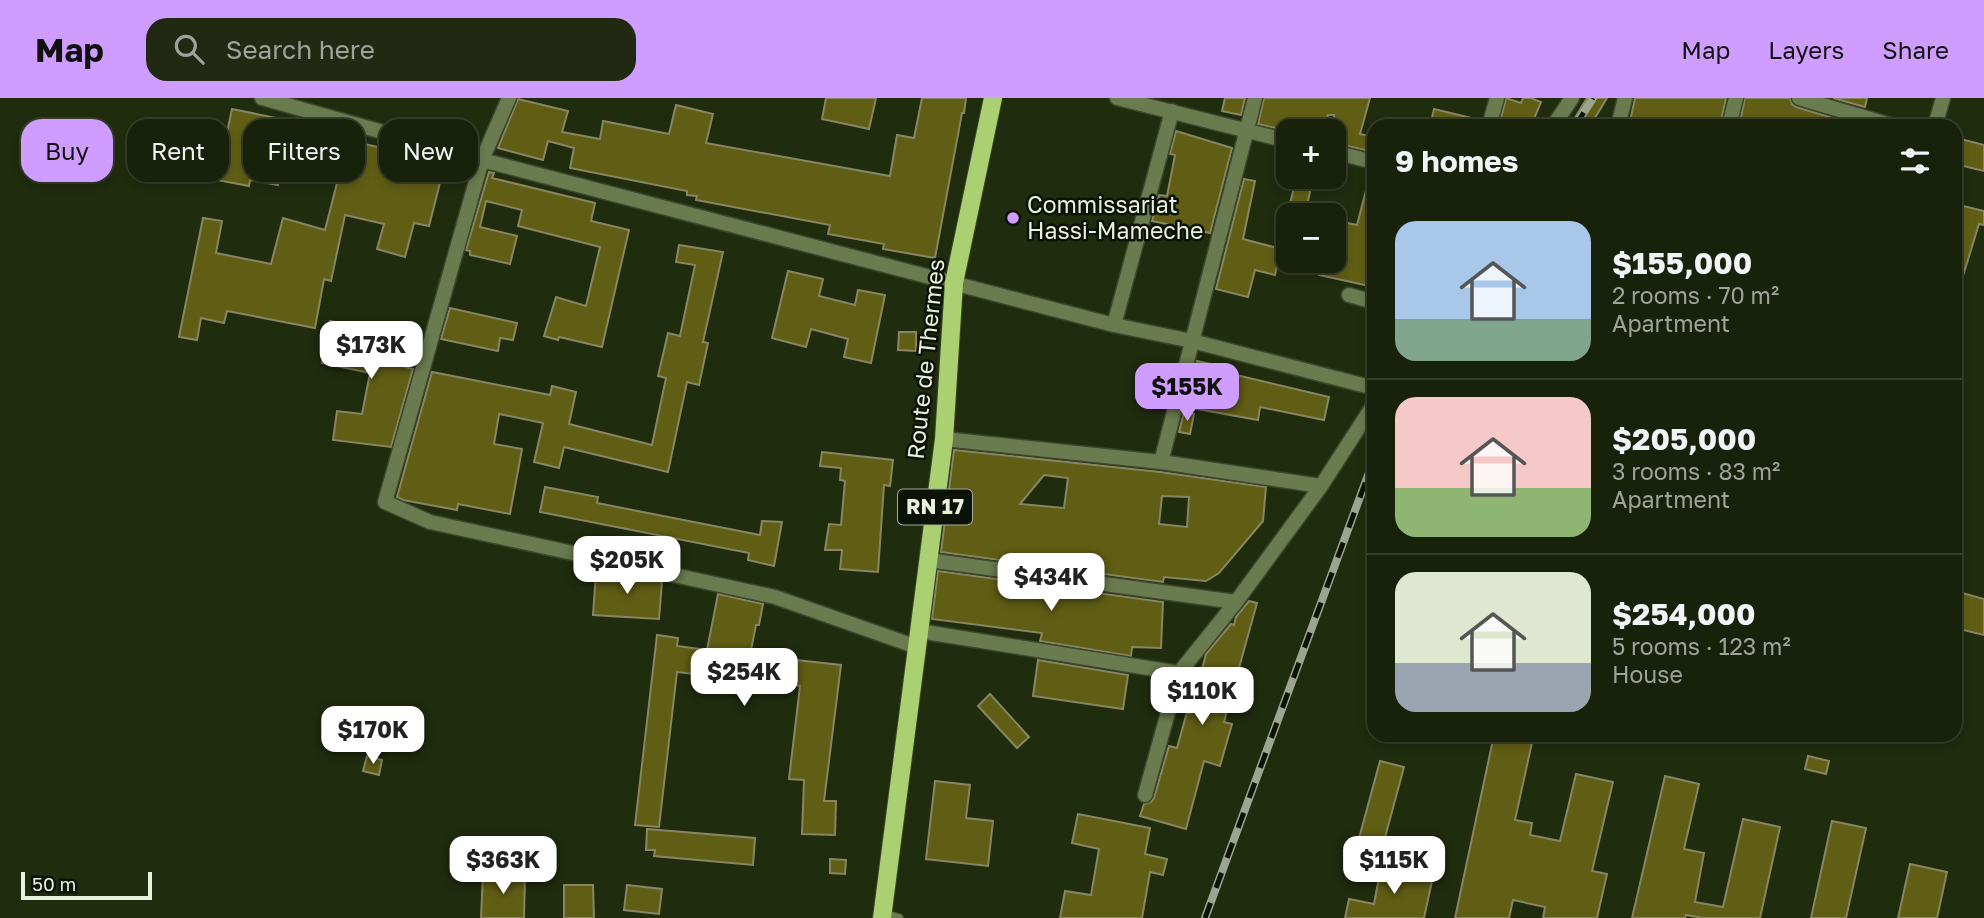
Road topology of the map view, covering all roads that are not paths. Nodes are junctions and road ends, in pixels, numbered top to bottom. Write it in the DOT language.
graph roads {
  1 [pos="262,98"];
  2 [pos="509,98"];
  3 [pos="993,98"];
  4 [pos="1117,98"];
  5 [pos="1255,98"];
  6 [pos="1497,98"];
  7 [pos="1572,98"];
  8 [pos="1625,98"];
  9 [pos="1737,98"];
  10 [pos="1799,98"];
  11 [pos="1943,98"];
  12 [pos="1172,111"];
  13 [pos="1491,119"];
  14 [pos="1558,119"];
  15 [pos="1620,119"];
  16 [pos="1731,119"];
  17 [pos="1870,119"];
  18 [pos="1937,119"];
  19 [pos="1247,130"];
  20 [pos="1276,138"];
  21 [pos="1346,155"];
  22 [pos="482,160"];
  23 [pos="1367,160"];
  24 [pos="954,283"];
  25 [pos="1349,295"];
  26 [pos="1367,300"];
  27 [pos="1114,325"];
  28 [pos="1192,341"];
  29 [pos="1367,386"];
  30 [pos="1367,415"];
  31 [pos="944,439"];
  32 [pos="1161,462"];
  33 [pos="1321,486"];
  34 [pos="928,561"];
  35 [pos="1236,601"];
  36 [pos="918,639"];
  37 [pos="1179,673"];
  38 [pos="1145,796"];
  39 [pos="888,917"];
  1 -- 22 [label="street"];
  2 -- 22 [label="street"];
  3 -- 24 [label="main road, Route de Thermes / RN 17"];
  4 -- 12 [label="street"];
  5 -- 19 [label="street"];
  6 -- 13 [label="street"];
  7 -- 14 [label="street"];
  8 -- 15 [label="street"];
  9 -- 16 [label="street"];
  10 -- 17 [label="street"];
  11 -- 18 [label="street"];
  12 -- 19 [label="street"];
  12 -- 27 [label="street"];
  19 -- 20 [label="street"];
  19 -- 28 [label="street"];
  21 -- 23 [label="street"];
  22 -- 24 [label="street"];
  22 -- 36 [label="street"];
  24 -- 27 [label="street"];
  24 -- 31 [label="main road, Route de Thermes / RN 17"];
  25 -- 26 [label="street"];
  27 -- 28 [label="street"];
  28 -- 29 [label="street"];
  28 -- 32 [label="street"];
  30 -- 33 [label="street"];
  31 -- 32 [label="street"];
  31 -- 34 [label="main road, Route de Thermes / RN 17"];
  32 -- 33 [label="street"];
  33 -- 35 [label="street"];
  34 -- 35 [label="street"];
  34 -- 36 [label="main road, Route de Thermes / RN 17"];
  35 -- 37 [label="street"];
  36 -- 37 [label="street"];
  36 -- 39 [label="main road, Route de Thermes / RN 17"];
  37 -- 38 [label="street"];
}
